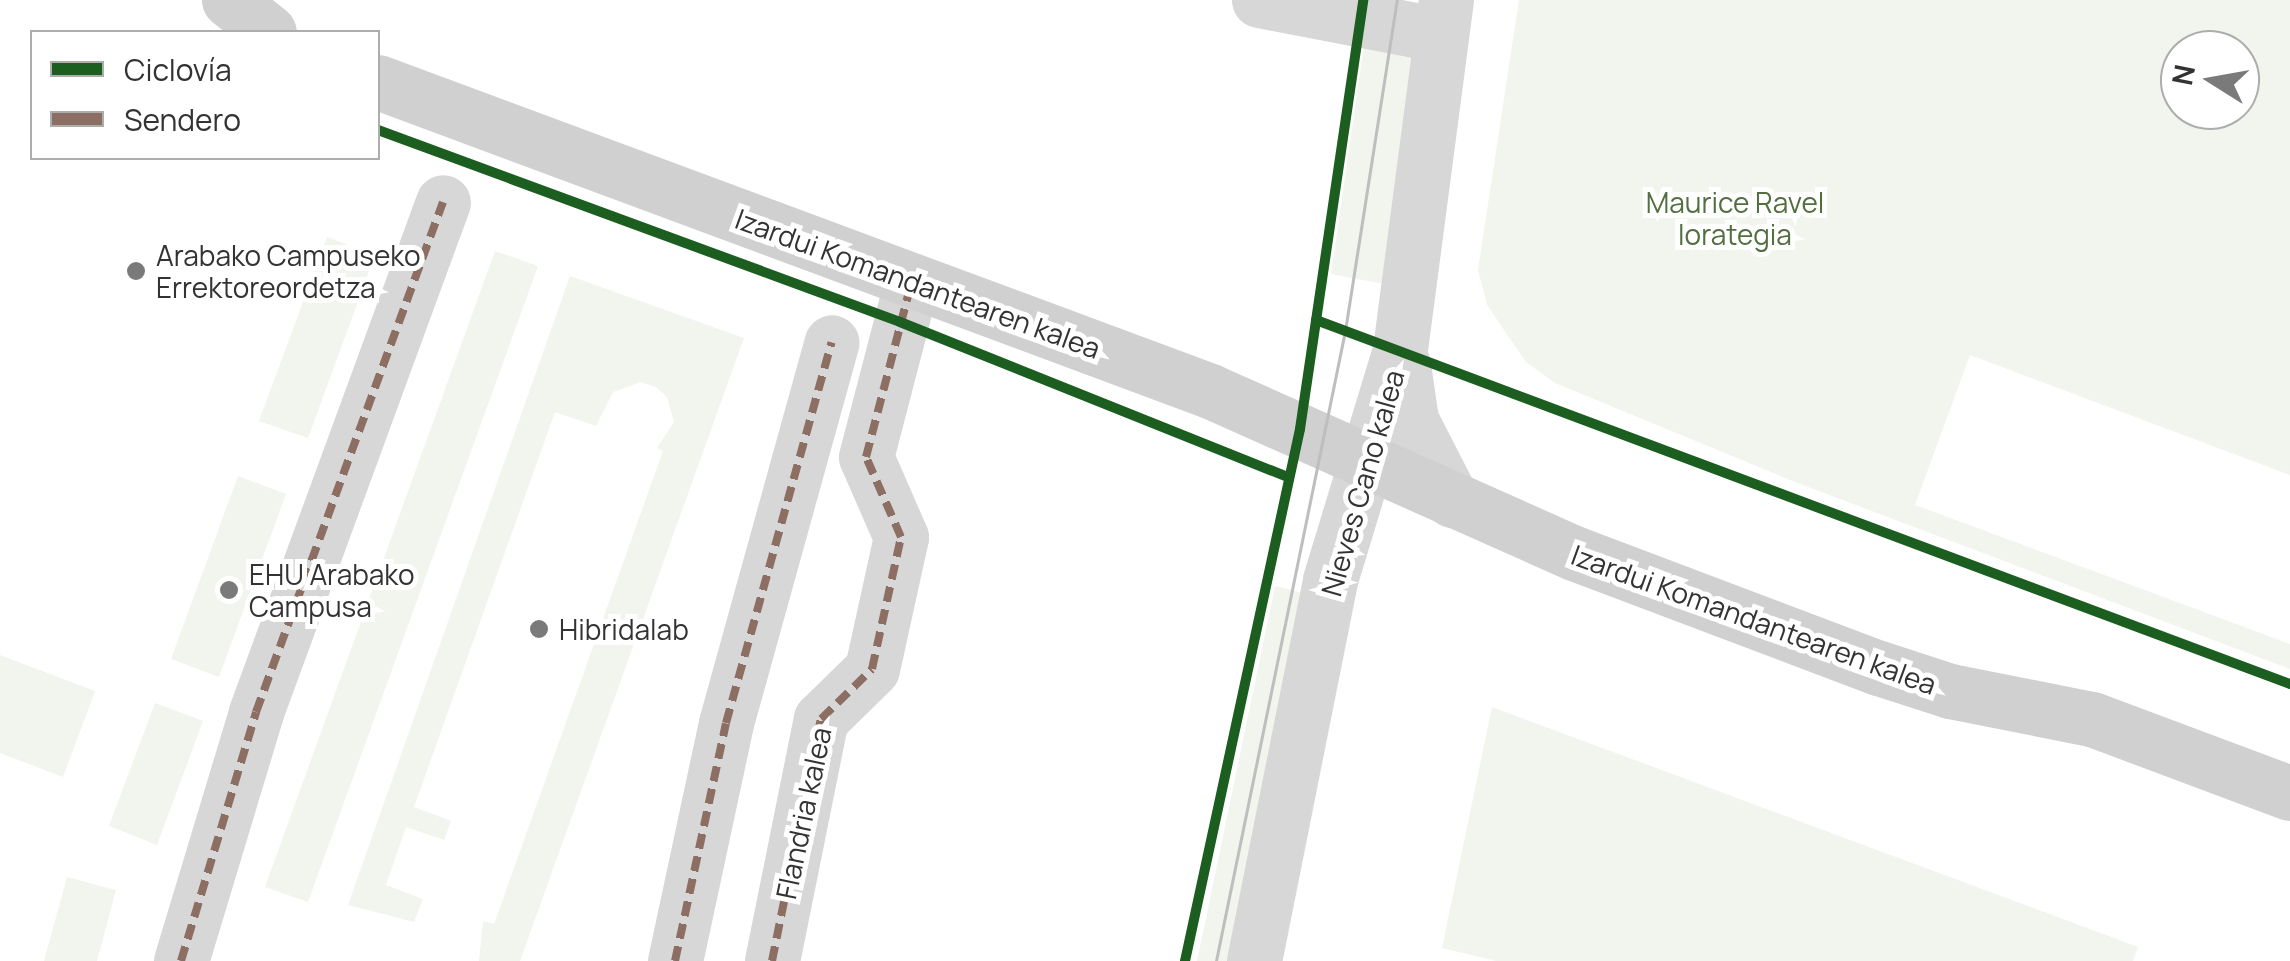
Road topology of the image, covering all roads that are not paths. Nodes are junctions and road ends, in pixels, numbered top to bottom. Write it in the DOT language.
graph roads {
  1 [pos="229,0"];
  2 [pos="1258,0"];
  3 [pos="1443,18"];
  4 [pos="266,30"];
  5 [pos="380,83"];
  6 [pos="443,202"];
  7 [pos="912,281"];
  8 [pos="832,342"];
  9 [pos="1400,349"];
  10 [pos="1370,464"];
  11 [pos="1452,500"];
  12 [pos="2290,794"];
  13 [pos="181,961"];
  14 [pos="675,961"];
  15 [pos="772,961"];
  16 [pos="1254,961"];
  1 -- 4 [label="main road"];
  2 -- 3 [label="street"];
  3 -- 9 [label="street, Nieves Cano kalea"];
  5 -- 7 [label="main road, Izardui Komandantearen kalea"];
  6 -- 13 [label="street"];
  7 -- 10 [label="main road, Izardui Komandantearen kalea"];
  7 -- 15 [label="street, Flandria kalea"];
  8 -- 14 [label="street"];
  9 -- 10 [label="street, Nieves Cano kalea"];
  9 -- 11 [label="street"];
  10 -- 11 [label="main road, Izardui Komandantearen kalea"];
  10 -- 16 [label="street, Nieves Cano kalea"];
  11 -- 12 [label="main road, Izardui Komandantearen kalea"];
}
